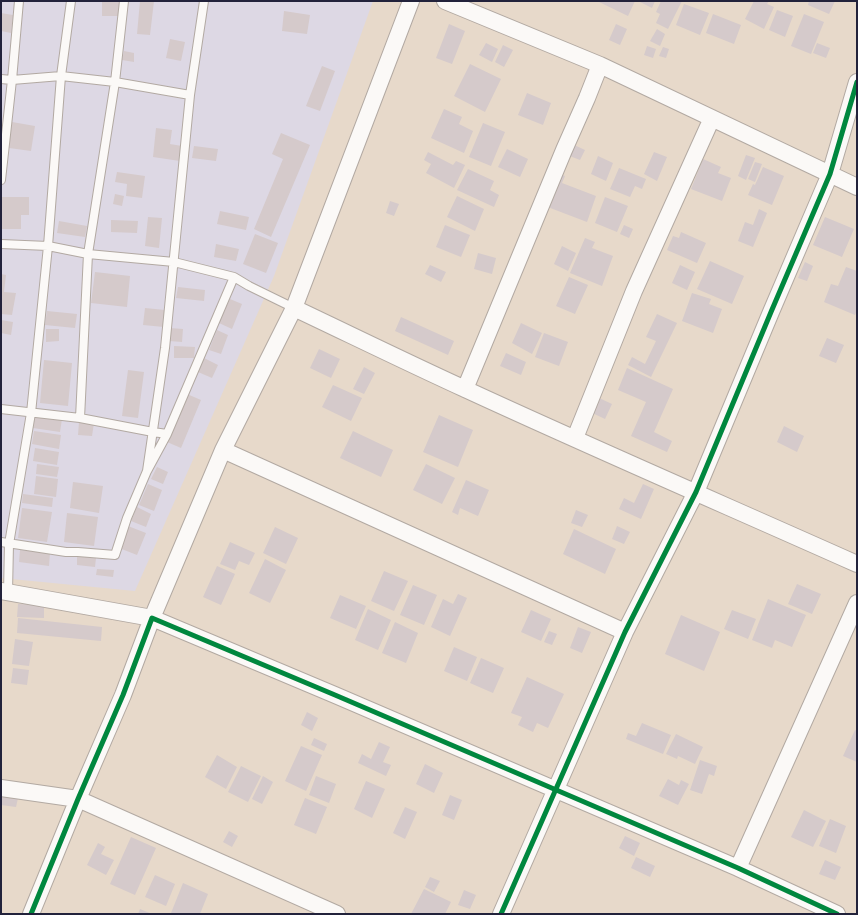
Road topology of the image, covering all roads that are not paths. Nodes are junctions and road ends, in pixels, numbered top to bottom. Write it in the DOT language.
graph roads {
  1 [pos="19,1"];
  2 [pos="71,1"];
  3 [pos="124,1"];
  4 [pos="204,1"];
  5 [pos="411,1"];
  6 [pos="445,1"];
  7 [pos="600,65"];
  8 [pos="61,76"];
  9 [pos="1,79"];
  10 [pos="12,80"];
  11 [pos="115,82"];
  12 [pos="857,82"];
  13 [pos="190,95"];
  14 [pos="712,118"];
  15 [pos="830,174"];
  16 [pos="1,180"];
  17 [pos="857,187"];
  18 [pos="1,244"];
  19 [pos="48,246"];
  20 [pos="88,254"];
  21 [pos="174,262"];
  22 [pos="234,277"];
  23 [pos="294,308"];
  24 [pos="465,389"];
  25 [pos="1,409"];
  26 [pos="31,413"];
  27 [pos="80,418"];
  28 [pos="153,432"];
  29 [pos="167,434"];
  30 [pos="575,438"];
  31 [pos="223,450"];
  32 [pos="147,471"];
  33 [pos="696,492"];
  34 [pos="5,543"];
  35 [pos="857,564"];
  36 [pos="4,592"];
  37 [pos="857,603"];
  38 [pos="152,618"];
  39 [pos="625,632"];
  40 [pos="1,788"];
  41 [pos="556,790"];
  42 [pos="78,799"];
  43 [pos="738,868"];
  44 [pos="828,912"];
  45 [pos="31,914"];
  46 [pos="337,914"];
  47 [pos="501,914"];
  1 -- 10 [label="lane"];
  2 -- 8 [label="lane"];
  3 -- 11 [label="lane"];
  4 -- 13 [label="lane"];
  5 -- 23 [label="street"];
  6 -- 7 [label="street"];
  7 -- 14 [label="street"];
  7 -- 24 [label="street"];
  8 -- 10 [label="lane"];
  8 -- 11 [label="lane"];
  8 -- 19 [label="lane"];
  9 -- 10 [label="lane"];
  10 -- 16 [label="lane"];
  11 -- 13 [label="lane"];
  11 -- 20 [label="lane"];
  12 -- 15 [label="street"];
  13 -- 21 [label="lane"];
  14 -- 15 [label="street"];
  14 -- 30 [label="street"];
  15 -- 17 [label="street"];
  15 -- 33 [label="street"];
  18 -- 19 [label="lane"];
  19 -- 20 [label="lane"];
  19 -- 26 [label="lane"];
  20 -- 21 [label="lane"];
  20 -- 27 [label="lane"];
  21 -- 22 [label="lane"];
  21 -- 28 [label="lane"];
  22 -- 23 [label="lane"];
  22 -- 29 [label="lane"];
  23 -- 24 [label="street"];
  23 -- 31 [label="street"];
  24 -- 30 [label="street"];
  25 -- 26 [label="lane"];
  26 -- 27 [label="lane"];
  26 -- 34 [label="lane"];
  27 -- 28 [label="lane"];
  28 -- 29 [label="lane"];
  28 -- 32 [label="lane"];
  29 -- 32 [label="lane"];
  30 -- 33 [label="street"];
  31 -- 38 [label="street"];
  31 -- 39 [label="street"];
  32 -- 34 [label="lane"];
  33 -- 35 [label="street"];
  33 -- 39 [label="street"];
  34 -- 36 [label="lane"];
  36 -- 38 [label="street"];
  37 -- 43 [label="street"];
  38 -- 41 [label="street"];
  38 -- 42 [label="street"];
  39 -- 41 [label="street"];
  40 -- 42 [label="street"];
  41 -- 43 [label="street"];
  41 -- 47 [label="street"];
  42 -- 45 [label="street"];
  42 -- 46 [label="street"];
  43 -- 44 [label="street"];
}
